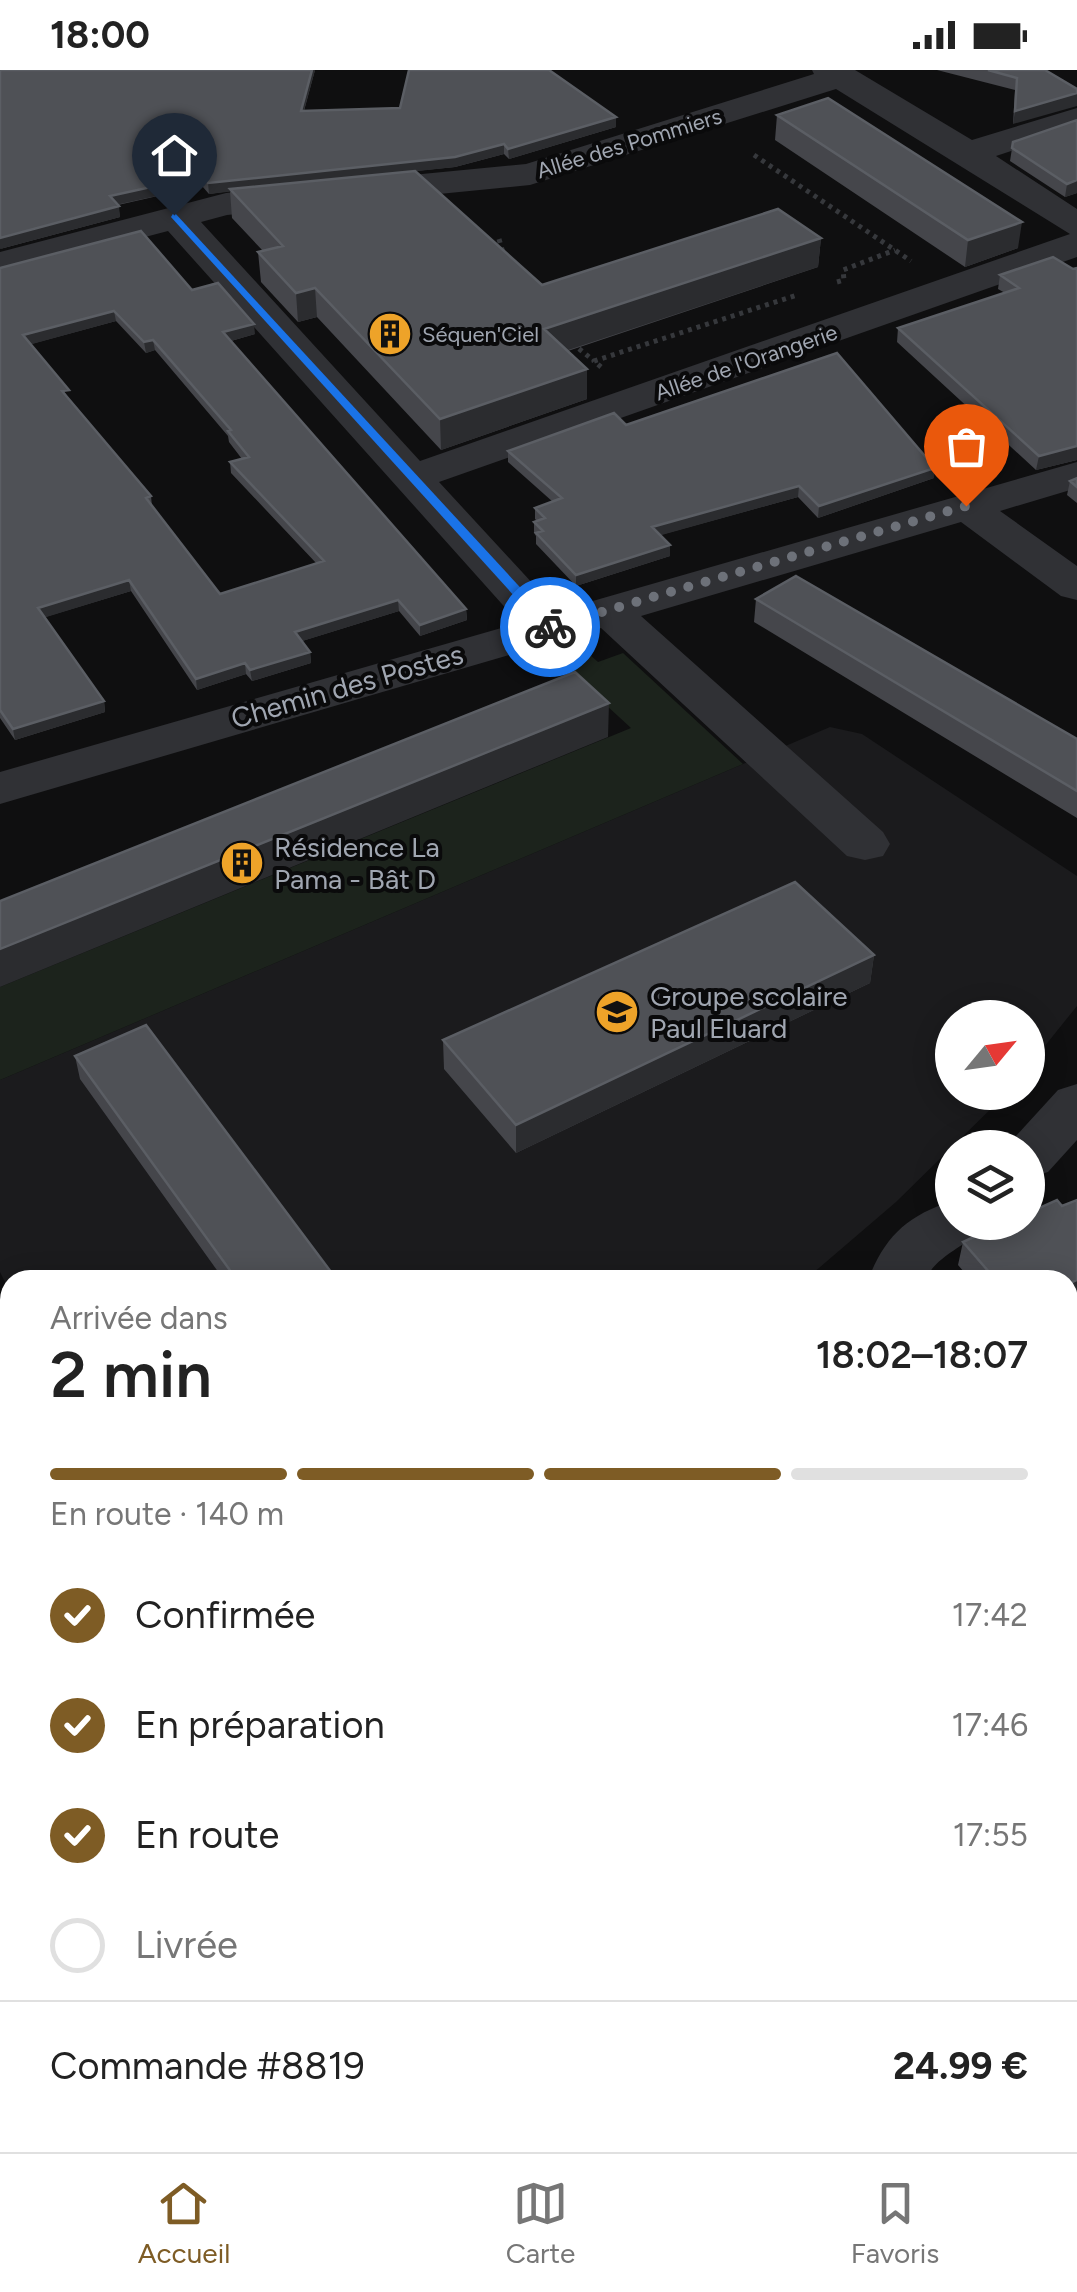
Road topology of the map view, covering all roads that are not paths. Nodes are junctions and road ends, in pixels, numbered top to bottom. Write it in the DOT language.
graph roads {
  1 [pos="836,73"];
  2 [pos="1077,118"];
  3 [pos="968,153"];
  4 [pos="174,215"];
  5 [pos="1077,225"];
  6 [pos="1077,244"];
  7 [pos="0,264"];
  8 [pos="1077,474"];
  9 [pos="414,477"];
  10 [pos="966,506"];
  11 [pos="1077,587"];
  12 [pos="608,610"];
  13 [pos="548,628"];
  14 [pos="0,788"];
  15 [pos="866,844"];
  16 [pos="1077,1104"];
  17 [pos="1045,1139"];
  18 [pos="935,1236"];
  19 [pos="901,1270"];
  1 -- 3 [label="street"];
  1 -- 4 [label="street, Allée des Pommiers"];
  2 -- 3 [label="street"];
  3 -- 5 [label="street"];
  4 -- 7 [label="street, Allée des Pommiers"];
  4 -- 9 [label="street"];
  6 -- 9 [label="street, Allée de l'Orangerie"];
  8 -- 10 [label="street, Chemin des Postes"];
  9 -- 13 [label="street"];
  10 -- 11 [label="street"];
  10 -- 12 [label="street, Chemin des Postes"];
  12 -- 13 [label="street, Chemin des Postes"];
  12 -- 15 [label="street"];
  13 -- 14 [label="street, Chemin des Postes"];
  16 -- 17 [label="street"];
  18 -- 19 [label="street"];
}
